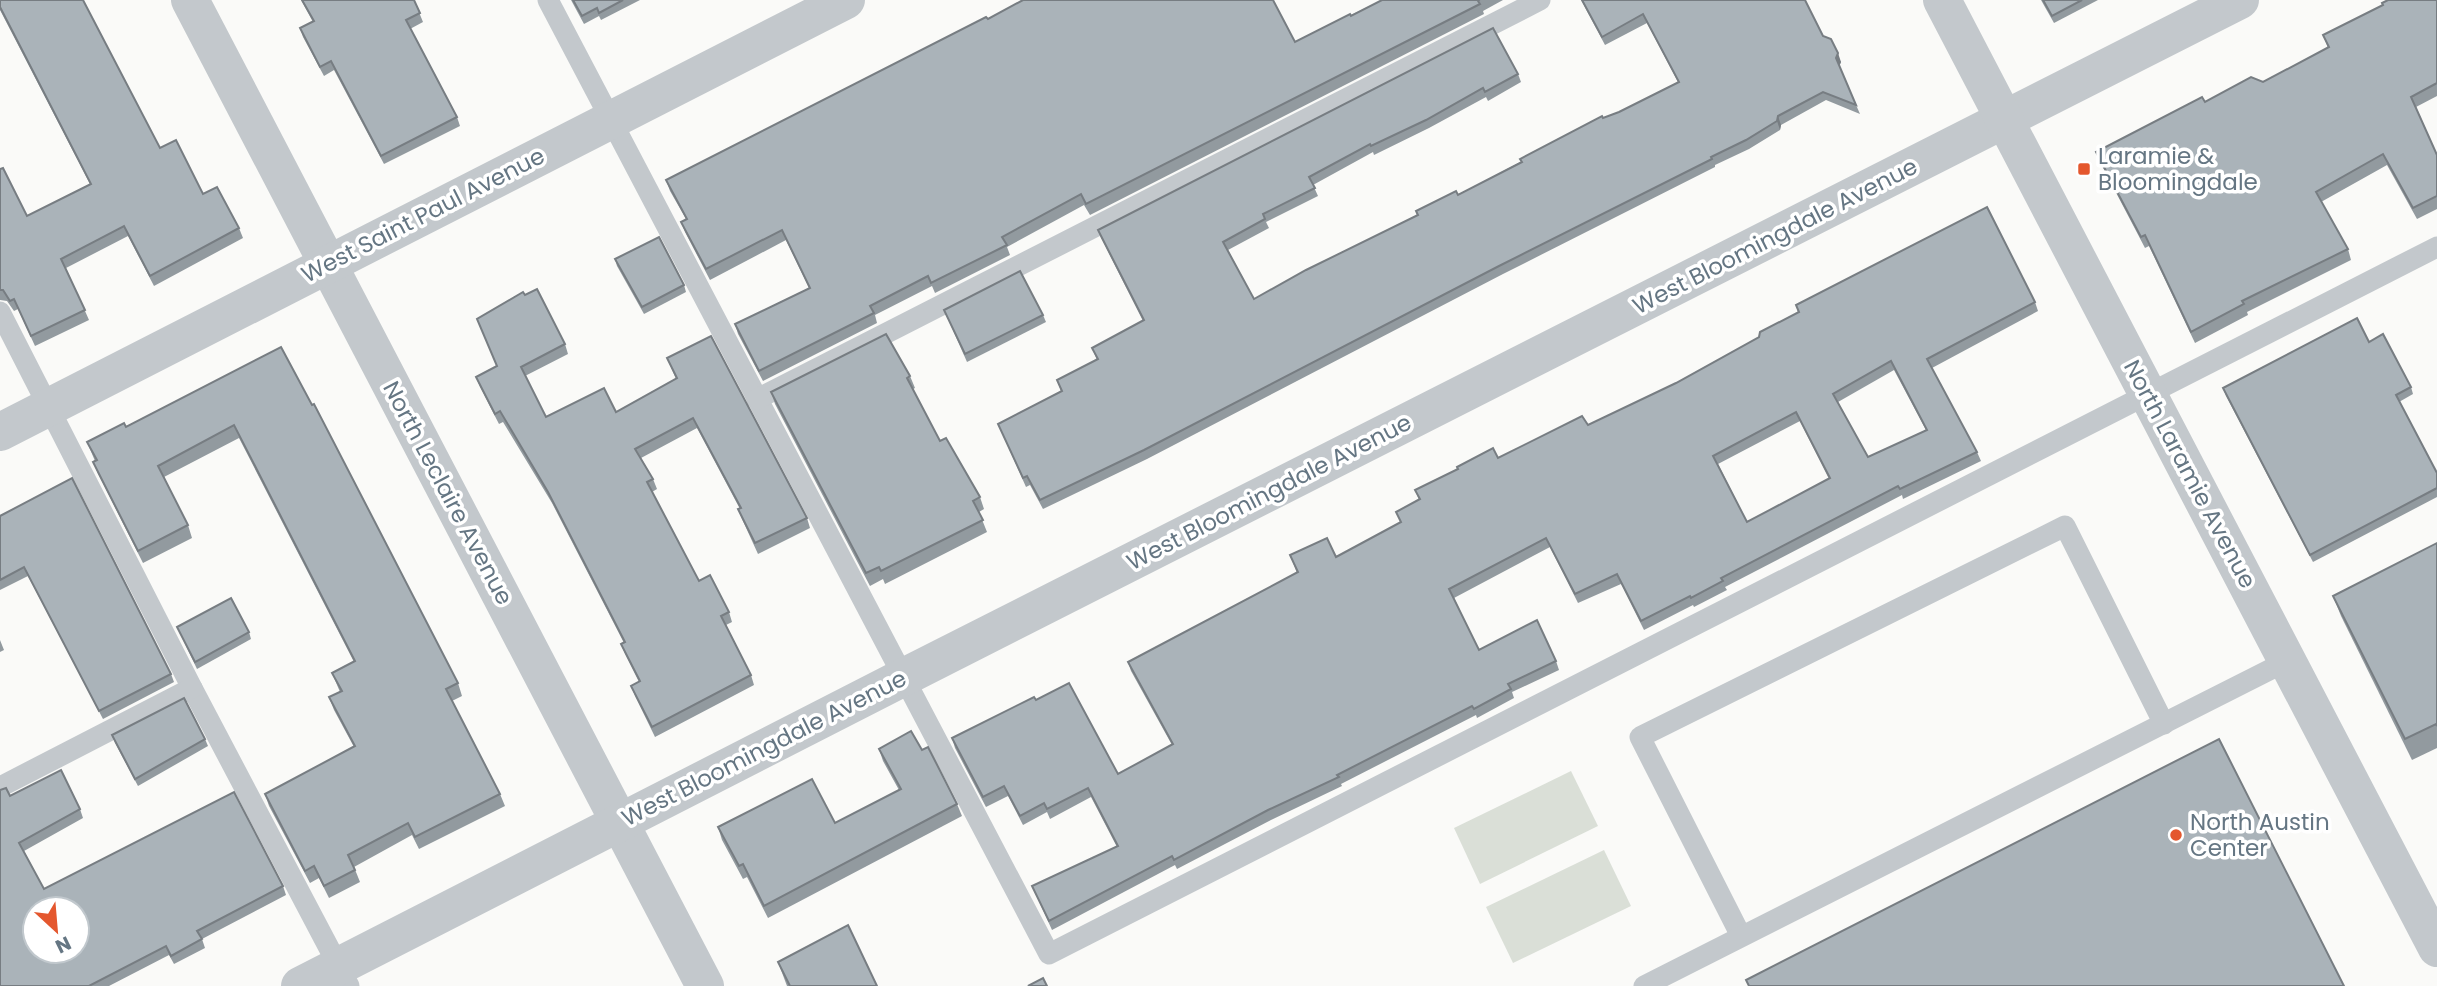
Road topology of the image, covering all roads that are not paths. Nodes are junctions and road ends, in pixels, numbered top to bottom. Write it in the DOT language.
graph roads {
  1 [pos="190,0"];
  2 [pos="548,0"];
  3 [pos="846,0"];
  4 [pos="1540,0"];
  5 [pos="1942,0"];
  6 [pos="2240,0"];
  7 [pos="611,119"];
  8 [pos="2005,120"];
  9 [pos="2437,247"];
  10 [pos="328,264"];
  11 [pos="0,312"];
  12 [pos="2148,395"];
  13 [pos="757,399"];
  14 [pos="49,407"];
  15 [pos="0,432"];
  16 [pos="2287,661"];
  17 [pos="904,677"];
  18 [pos="192,688"];
  19 [pos="2164,724"];
  20 [pos="0,787"];
  21 [pos="620,822"];
  22 [pos="1741,936"];
  23 [pos="2437,947"];
  24 [pos="344,976"];
  25 [pos="300,986"];
  26 [pos="705,986"];
  27 [pos="1644,986"];
  1 -- 10 [label="street, North Leclaire Avenue"];
  2 -- 7 [label="lane"];
  3 -- 7 [label="street, West Saint Paul Avenue"];
  4 -- 13 [label="lane"];
  5 -- 8 [label="street, North Laramie Avenue"];
  6 -- 8 [label="street, West Bloomingdale Avenue"];
  7 -- 10 [label="street, West Saint Paul Avenue"];
  7 -- 13 [label="lane"];
  8 -- 12 [label="street, North Laramie Avenue"];
  8 -- 17 [label="street, West Bloomingdale Avenue"];
  9 -- 12 [label="lane"];
  10 -- 14 [label="street, West Saint Paul Avenue"];
  10 -- 21 [label="street, North Leclaire Avenue"];
  11 -- 14 [label="lane"];
  12 -- 16 [label="street, North Laramie Avenue"];
  12 -- 17 [label="lane"];
  13 -- 17 [label="lane"];
  14 -- 15 [label="street, West Saint Paul Avenue"];
  14 -- 18 [label="lane"];
  16 -- 19 [label="lane"];
  16 -- 23 [label="street, North Laramie Avenue"];
  17 -- 21 [label="street, West Bloomingdale Avenue"];
  18 -- 20 [label="lane"];
  18 -- 24 [label="lane"];
  19 -- 22 [label="lane"];
  19 -- 22 [label="lane"];
  21 -- 24 [label="street, West Bloomingdale Avenue"];
  21 -- 26 [label="street, North Leclaire Avenue"];
  22 -- 27 [label="lane"];
  24 -- 25 [label="street, West Bloomingdale Avenue"];
}
